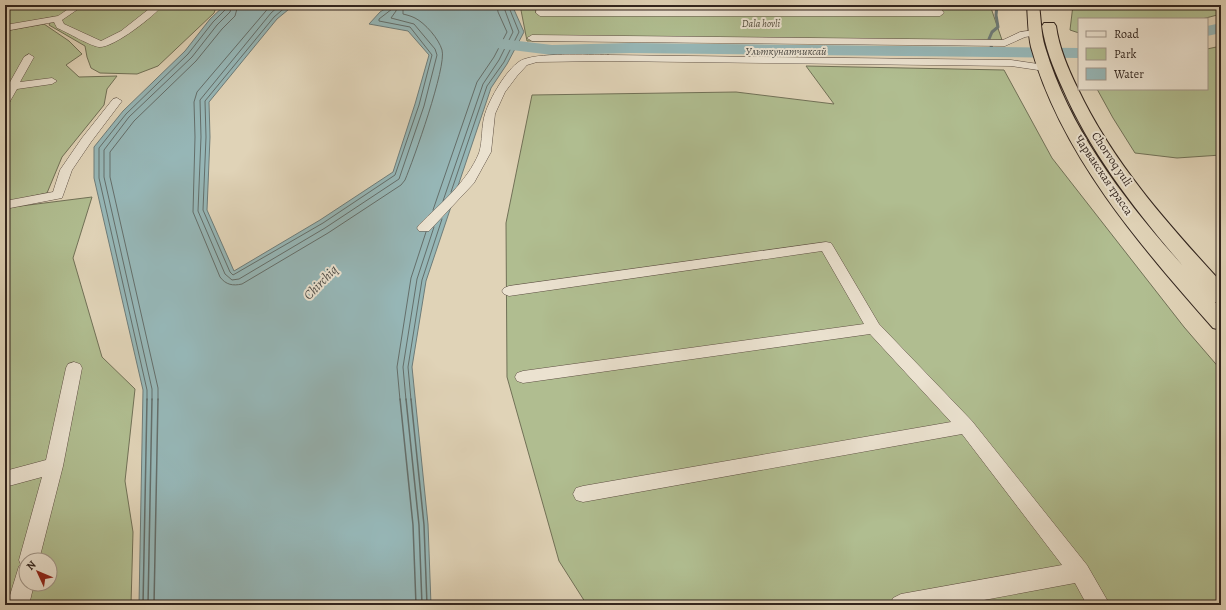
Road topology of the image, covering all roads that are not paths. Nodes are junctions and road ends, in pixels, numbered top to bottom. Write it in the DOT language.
graph roads {
  1 [pos="80,5"];
  2 [pos="159,5"];
  3 [pos="541,5"];
  4 [pos="934,5"];
  5 [pos="1033,5"];
  6 [pos="1047,10"];
  7 [pos="57,19"];
  8 [pos="5,28"];
  9 [pos="1035,35"];
  10 [pos="532,38"];
  11 [pos="29,57"];
  12 [pos="1053,68"];
  13 [pos="52,81"];
  14 [pos="11,85"];
  15 [pos="5,101"];
  16 [pos="117,101"];
  17 [pos="5,205"];
  18 [pos="424,228"];
  19 [pos="509,290"];
  20 [pos="1221,296"];
  21 [pos="1221,322"];
  22 [pos="874,328"];
  23 [pos="74,368"];
  24 [pos="523,377"];
  25 [pos="966,426"];
  26 [pos="54,466"];
  27 [pos="5,479"];
  28 [pos="583,494"];
  29 [pos="32,552"];
  30 [pos="1080,572"];
  31 [pos="21,592"];
  32 [pos="18,605"];
  33 [pos="901,605"];
  34 [pos="1099,605"];
  1 -- 7 [label="street"];
  2 -- 7 [label="street"];
  3 -- 4 [label="street"];
  5 -- 9 [label="highway, Чарвакская трасса"];
  6 -- 12 [label="highway, Чарвакская трасса"];
  7 -- 8 [label="street"];
  9 -- 10 [label="street"];
  9 -- 12 [label="highway, Чарвакская трасса"];
  11 -- 14 [label="street"];
  12 -- 18 [label="street"];
  12 -- 20 [label="highway, Chorvoq yuli"];
  12 -- 21 [label="highway, Чарвакская трасса"];
  13 -- 14 [label="street"];
  14 -- 15 [label="street"];
  16 -- 17 [label="street"];
  19 -- 22 [label="street"];
  22 -- 24 [label="street"];
  22 -- 25 [label="street"];
  23 -- 26 [label="street"];
  25 -- 28 [label="street"];
  25 -- 30 [label="street"];
  26 -- 27 [label="street"];
  26 -- 29 [label="street"];
  30 -- 33 [label="street"];
  30 -- 34 [label="street"];
  31 -- 32 [label="street"];
}
